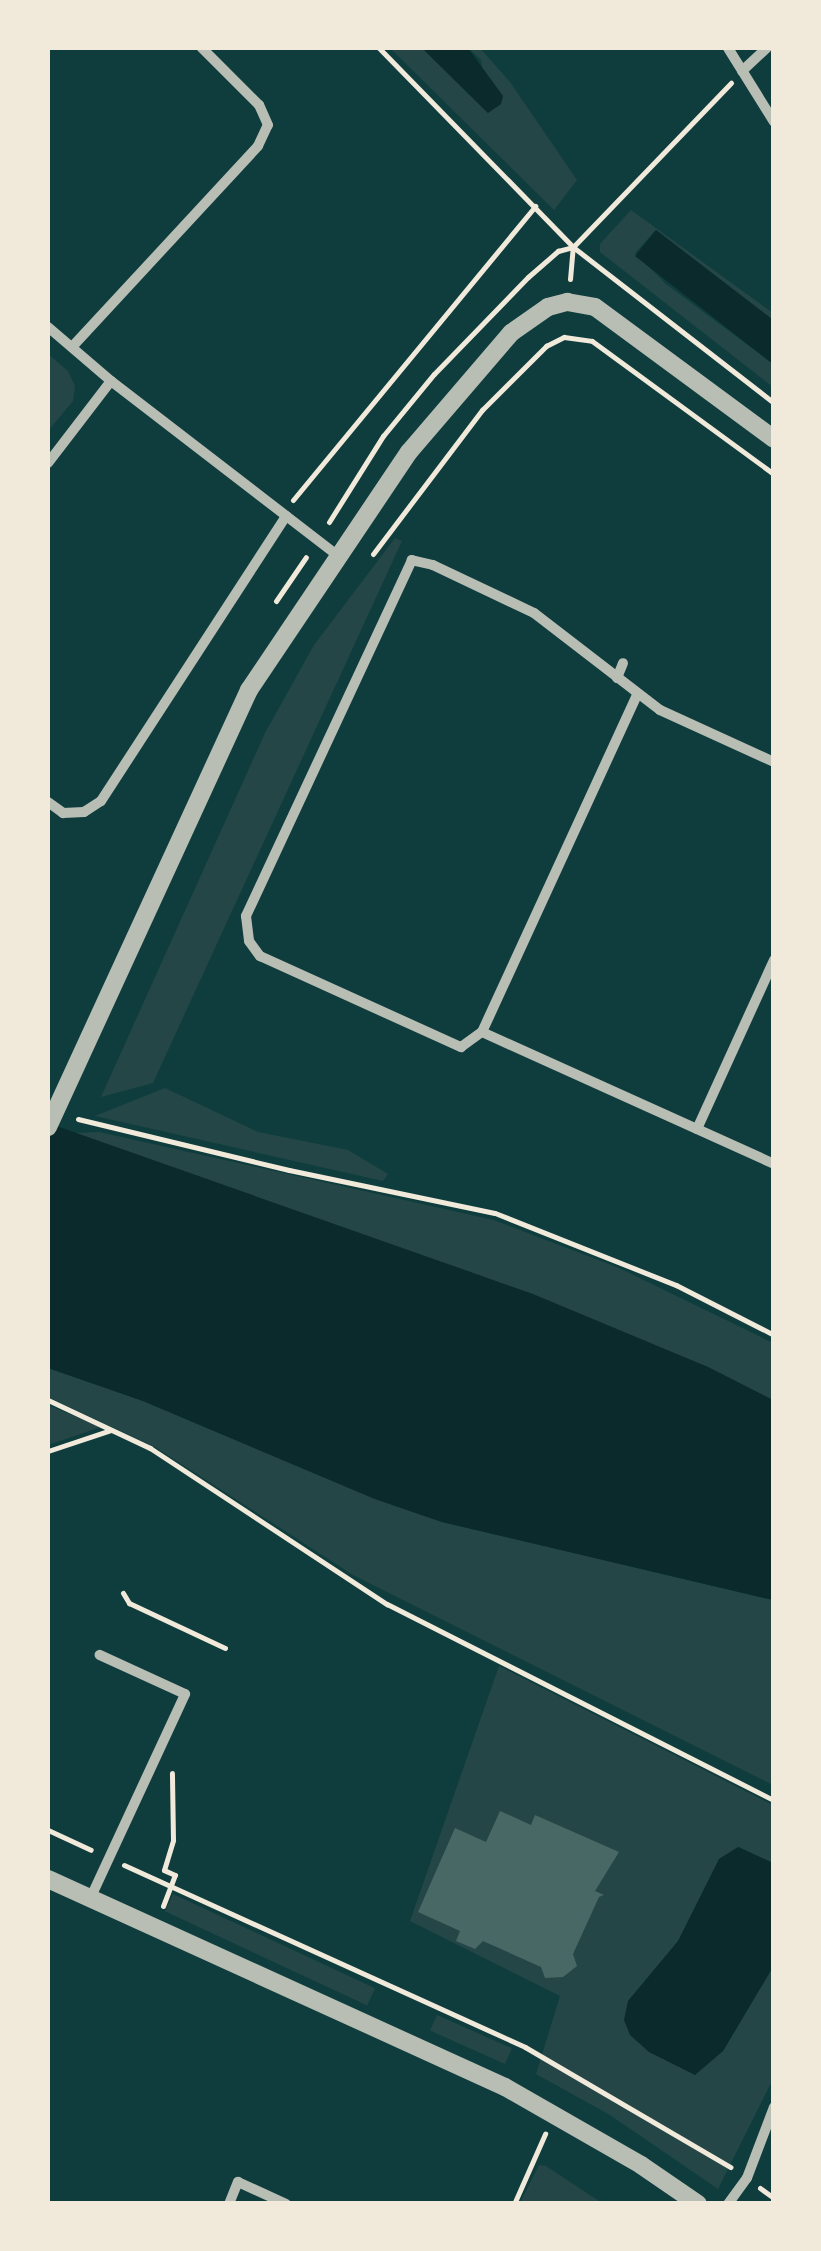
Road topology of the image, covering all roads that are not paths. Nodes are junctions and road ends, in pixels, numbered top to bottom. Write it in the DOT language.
graph roads {
  1 [pos="202,48"];
  2 [pos="728,48"];
  3 [pos="766,48"];
  4 [pos="742,72"];
  5 [pos="774,122"];
  6 [pos="48,327"];
  7 [pos="72,347"];
  8 [pos="111,382"];
  9 [pos="774,439"];
  10 [pos="48,463"];
  11 [pos="286,516"];
  12 [pos="337,555"];
  13 [pos="623,663"];
  14 [pos="616,678"];
  15 [pos="638,695"];
  16 [pos="774,762"];
  17 [pos="48,802"];
  18 [pos="774,960"];
  19 [pos="482,1032"];
  20 [pos="48,1128"];
  21 [pos="697,1129"];
  22 [pos="774,1164"];
  23 [pos="100,1655"];
  24 [pos="48,1879"];
  25 [pos="90,1899"];
  26 [pos="774,2107"];
  27 [pos="228,2204"];
  28 [pos="286,2204"];
  29 [pos="698,2204"];
  30 [pos="728,2204"];
  1 -- 7 [label="street"];
  2 -- 4 [label="street"];
  3 -- 4 [label="street"];
  4 -- 5 [label="street"];
  6 -- 7 [label="street"];
  7 -- 8 [label="street"];
  8 -- 10 [label="street"];
  8 -- 11 [label="street"];
  9 -- 12 [label="street"];
  11 -- 12 [label="street"];
  11 -- 17 [label="street"];
  12 -- 20 [label="street"];
  13 -- 14 [label="street"];
  14 -- 15 [label="street"];
  14 -- 19 [label="street"];
  15 -- 16 [label="street"];
  15 -- 19 [label="street"];
  18 -- 21 [label="street"];
  19 -- 21 [label="street"];
  21 -- 22 [label="street"];
  23 -- 25 [label="street"];
  24 -- 25 [label="street"];
  25 -- 29 [label="street"];
  26 -- 30 [label="street"];
  27 -- 28 [label="street"];
}
